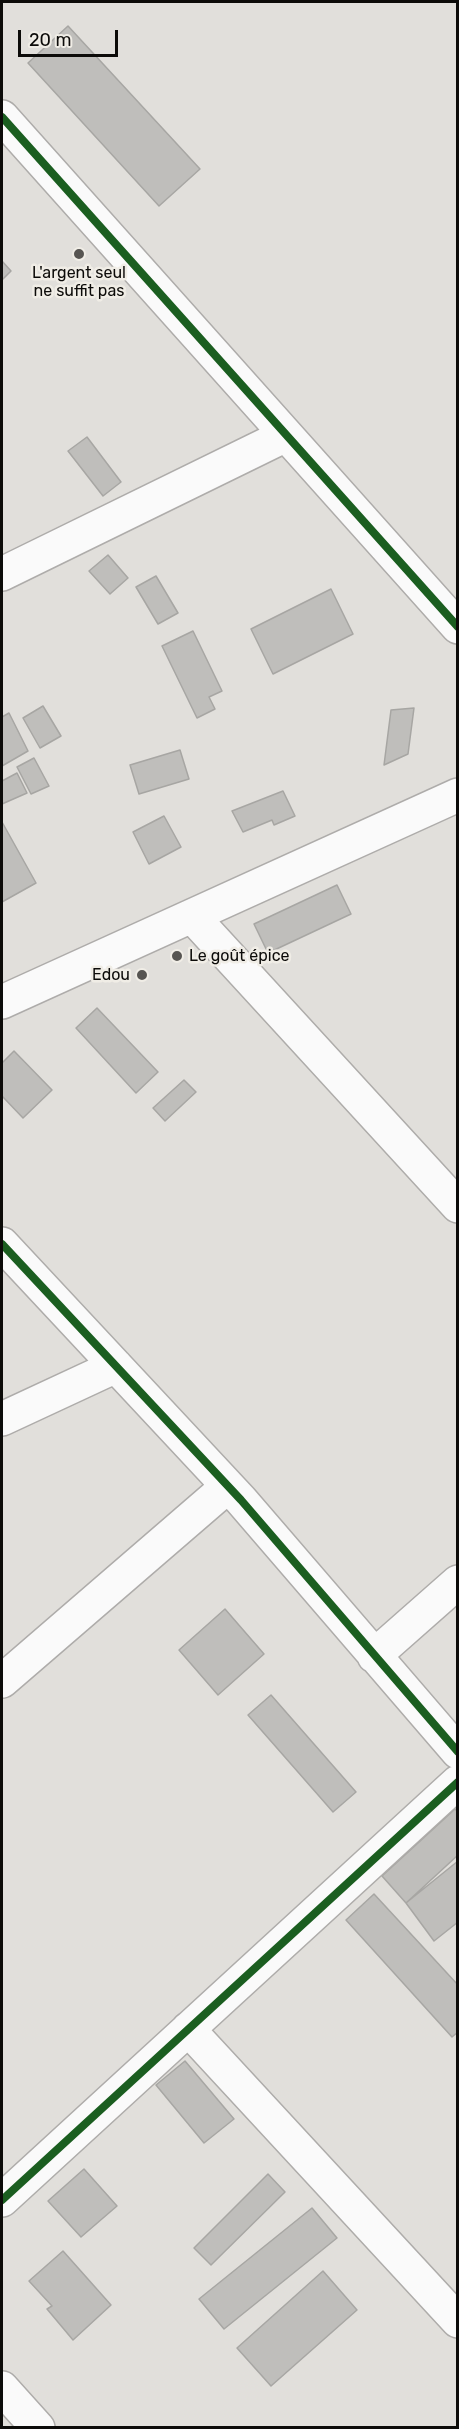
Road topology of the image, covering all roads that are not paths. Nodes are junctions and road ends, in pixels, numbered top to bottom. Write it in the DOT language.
graph roads {
  1 [pos="2,117"];
  2 [pos="286,435"];
  3 [pos="2,574"];
  4 [pos="458,627"];
  5 [pos="458,795"];
  6 [pos="192,916"];
  7 [pos="2,1002"];
  8 [pos="458,1206"];
  9 [pos="2,1244"];
  10 [pos="116,1366"];
  11 [pos="2,1419"];
  12 [pos="228,1486"];
  13 [pos="458,1582"];
  14 [pos="374,1656"];
  15 [pos="2,1681"];
  16 [pos="458,1752"];
  17 [pos="458,1782"];
  18 [pos="188,2029"];
  19 [pos="2,2200"];
  20 [pos="458,2321"];
  21 [pos="2,2388"];
  22 [pos="38,2427"];
  1 -- 2 [label="street"];
  2 -- 3 [label="street"];
  2 -- 4 [label="street"];
  5 -- 6 [label="street"];
  6 -- 7 [label="street"];
  6 -- 8 [label="street"];
  9 -- 10 [label="street"];
  10 -- 11 [label="street"];
  10 -- 12 [label="street"];
  12 -- 14 [label="street"];
  12 -- 15 [label="street"];
  13 -- 14 [label="street"];
  14 -- 16 [label="street"];
  17 -- 18 [label="street"];
  18 -- 19 [label="street"];
  18 -- 20 [label="street"];
  21 -- 22 [label="street"];
}
